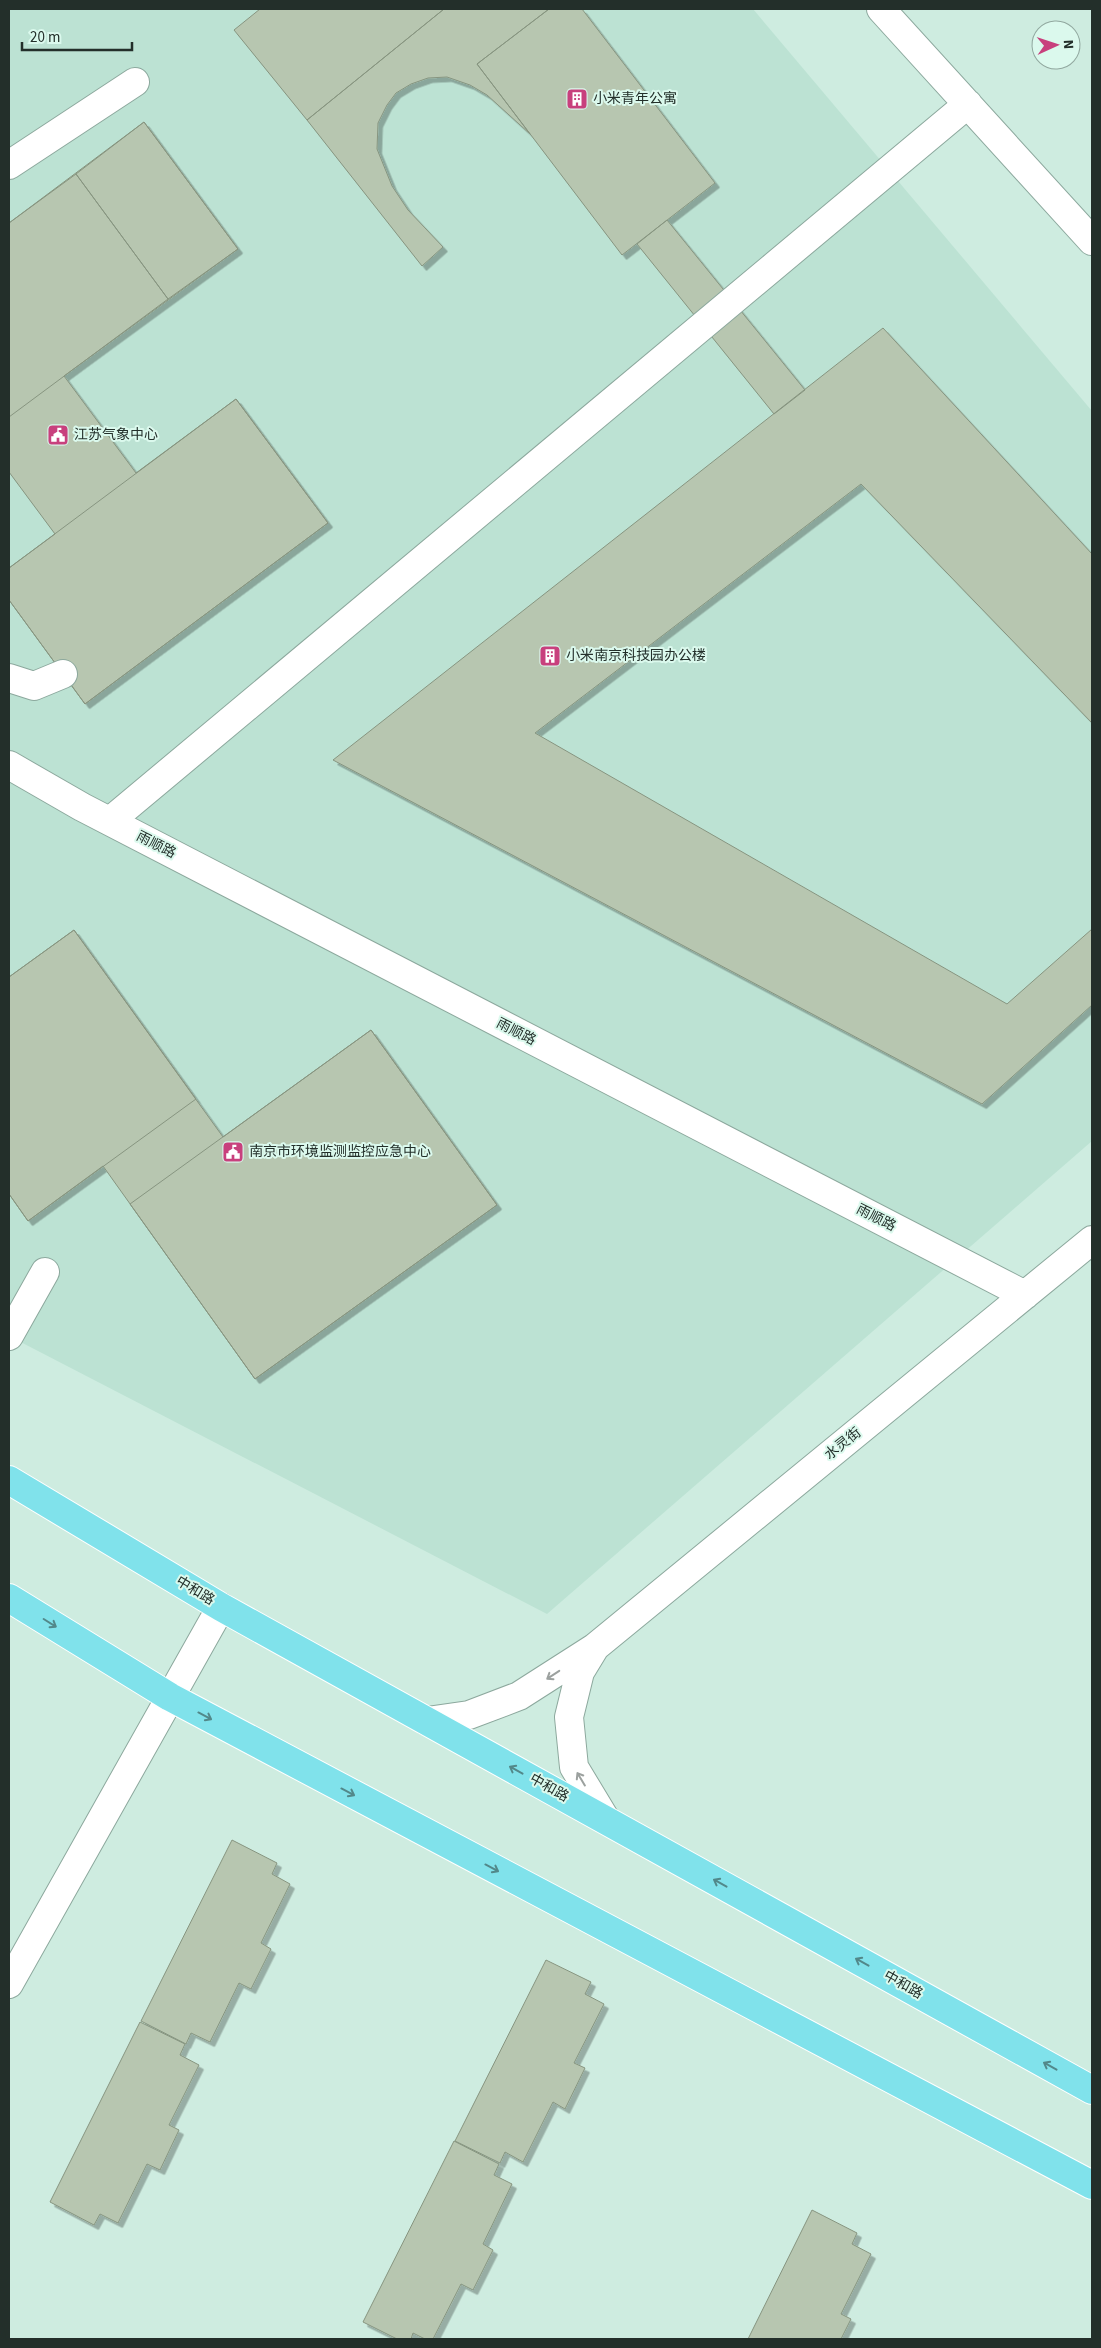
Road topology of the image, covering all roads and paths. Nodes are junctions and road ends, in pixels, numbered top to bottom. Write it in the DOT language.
graph roads {
  1 [pos="881,9"];
  2 [pos="135,82"];
  3 [pos="968,104"];
  4 [pos="9,165"];
  5 [pos="1092,241"];
  6 [pos="64,674"];
  7 [pos="9,678"];
  8 [pos="9,765"];
  9 [pos="110,822"];
  10 [pos="1092,1240"];
  11 [pos="45,1272"];
  12 [pos="1025,1295"];
  13 [pos="9,1336"];
  14 [pos="9,1480"];
  15 [pos="9,1598"];
  16 [pos="221,1607"];
  17 [pos="594,1648"];
  18 [pos="170,1698"];
  19 [pos="427,1721"];
  20 [pos="606,1820"];
  21 [pos="9,1984"];
  22 [pos="1092,2090"];
  23 [pos="1092,2185"];
  1 -- 3 [label="street"];
  2 -- 4 [label="street"];
  3 -- 5 [label="street"];
  3 -- 9 [label="street"];
  6 -- 7 [label="street"];
  8 -- 9 [label="street, 雨顺路"];
  9 -- 12 [label="street, 雨顺路"];
  10 -- 12 [label="street, 水灵街"];
  11 -- 13 [label="street"];
  12 -- 17 [label="street, 水灵街"];
  14 -- 16 [label="main road, 中和路"];
  15 -- 18 [label="main road, one-way"];
  16 -- 18 [label="street"];
  16 -- 19 [label="main road, 中和路"];
  17 -- 19 [label="street, one-way"];
  20 -- 17 [label="street, one-way"];
  18 -- 21 [label="street"];
  18 -- 23 [label="main road, one-way"];
  20 -- 19 [label="main road, 中和路, one-way"];
  22 -- 20 [label="main road, 中和路, one-way"];
}
